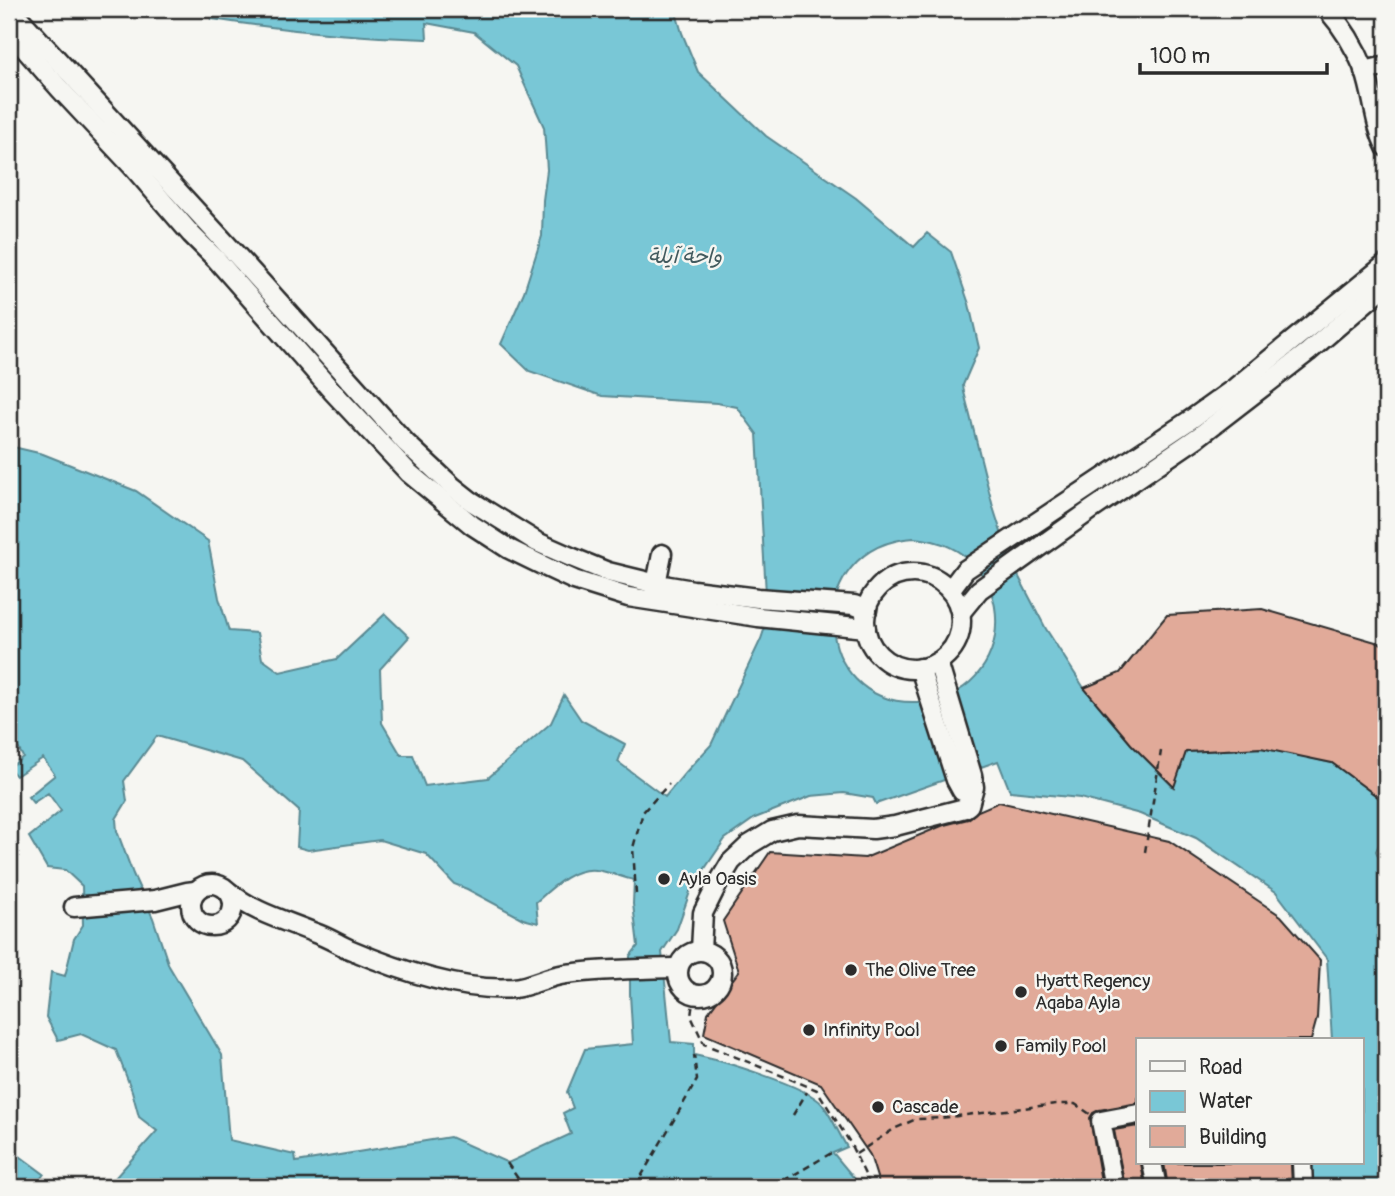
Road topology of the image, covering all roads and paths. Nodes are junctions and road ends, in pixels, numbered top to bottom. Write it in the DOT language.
graph roads {
  1 [pos="11,9"];
  2 [pos="1327,9"];
  3 [pos="9,31"];
  4 [pos="1386,66"];
  5 [pos="1364,71"];
  6 [pos="1386,147"];
  7 [pos="1386,264"];
  8 [pos="1386,285"];
  9 [pos="1016,535"];
  10 [pos="663,554"];
  11 [pos="1027,556"];
  12 [pos="950,590"];
  13 [pos="655,593"];
  14 [pos="961,612"];
  15 [pos="861,617"];
  16 [pos="931,671"];
  17 [pos="1161,751"];
  18 [pos="669,784"];
  19 [pos="1145,852"];
  20 [pos="195,891"];
  21 [pos="229,892"];
  22 [pos="636,894"];
  23 [pos="158,900"];
  24 [pos="74,907"];
  25 [pos="191,912"];
  26 [pos="265,915"];
  27 [pos="222,924"];
  28 [pos="701,950"];
  29 [pos="675,970"];
  30 [pos="692,995"];
  31 [pos="694,1055"];
  32 [pos="807,1093"];
  33 [pos="1136,1114"];
  34 [pos="793,1115"];
  35 [pos="1101,1121"];
  36 [pos="833,1152"];
  37 [pos="856,1154"];
  38 [pos="507,1163"];
  39 [pos="1153,1164"];
  40 [pos="1302,1164"];
  41 [pos="859,1184"];
  42 [pos="524,1187"];
  43 [pos="635,1187"];
  44 [pos="773,1187"];
  45 [pos="854,1187"];
  46 [pos="872,1187"];
  47 [pos="1114,1187"];
  48 [pos="1157,1187"];
  49 [pos="1303,1187"];
  1 -- 13 [label="street"];
  2 -- 5 [label="street"];
  3 -- 13 [label="street"];
  4 -- 5 [label="street"];
  5 -- 6 [label="street"];
  7 -- 9 [label="street"];
  8 -- 11 [label="street"];
  9 -- 11 [label="street"];
  9 -- 12 [label="street"];
  10 -- 13 [label="street"];
  11 -- 14 [label="street"];
  12 -- 14 [label="street"];
  12 -- 15 [label="street"];
  13 -- 15 [label="street"];
  13 -- 15 [label="street"];
  14 -- 16 [label="street"];
  15 -- 16 [label="street"];
  16 -- 28 [label="street"];
  17 -- 19 [label="path"];
  18 -- 22 [label="path"];
  20 -- 21 [label="street"];
  20 -- 23 [label="street"];
  20 -- 25 [label="street"];
  21 -- 26 [label="street"];
  21 -- 27 [label="street"];
  23 -- 24 [label="street"];
  23 -- 25 [label="street"];
  25 -- 27 [label="street"];
  26 -- 27 [label="street"];
  26 -- 29 [label="street"];
  28 -- 29 [label="street"];
  28 -- 30 [label="street"];
  29 -- 30 [label="street"];
  30 -- 37 [label="path"];
  31 -- 43 [label="path"];
  32 -- 34 [label="path"];
  33 -- 35 [label="street"];
  35 -- 37 [label="path"];
  35 -- 47 [label="street"];
  36 -- 44 [label="path"];
  37 -- 46 [label="path"];
  38 -- 42 [label="path"];
  39 -- 48 [label="street"];
  40 -- 49 [label="street"];
  41 -- 45 [label="path"];
}
